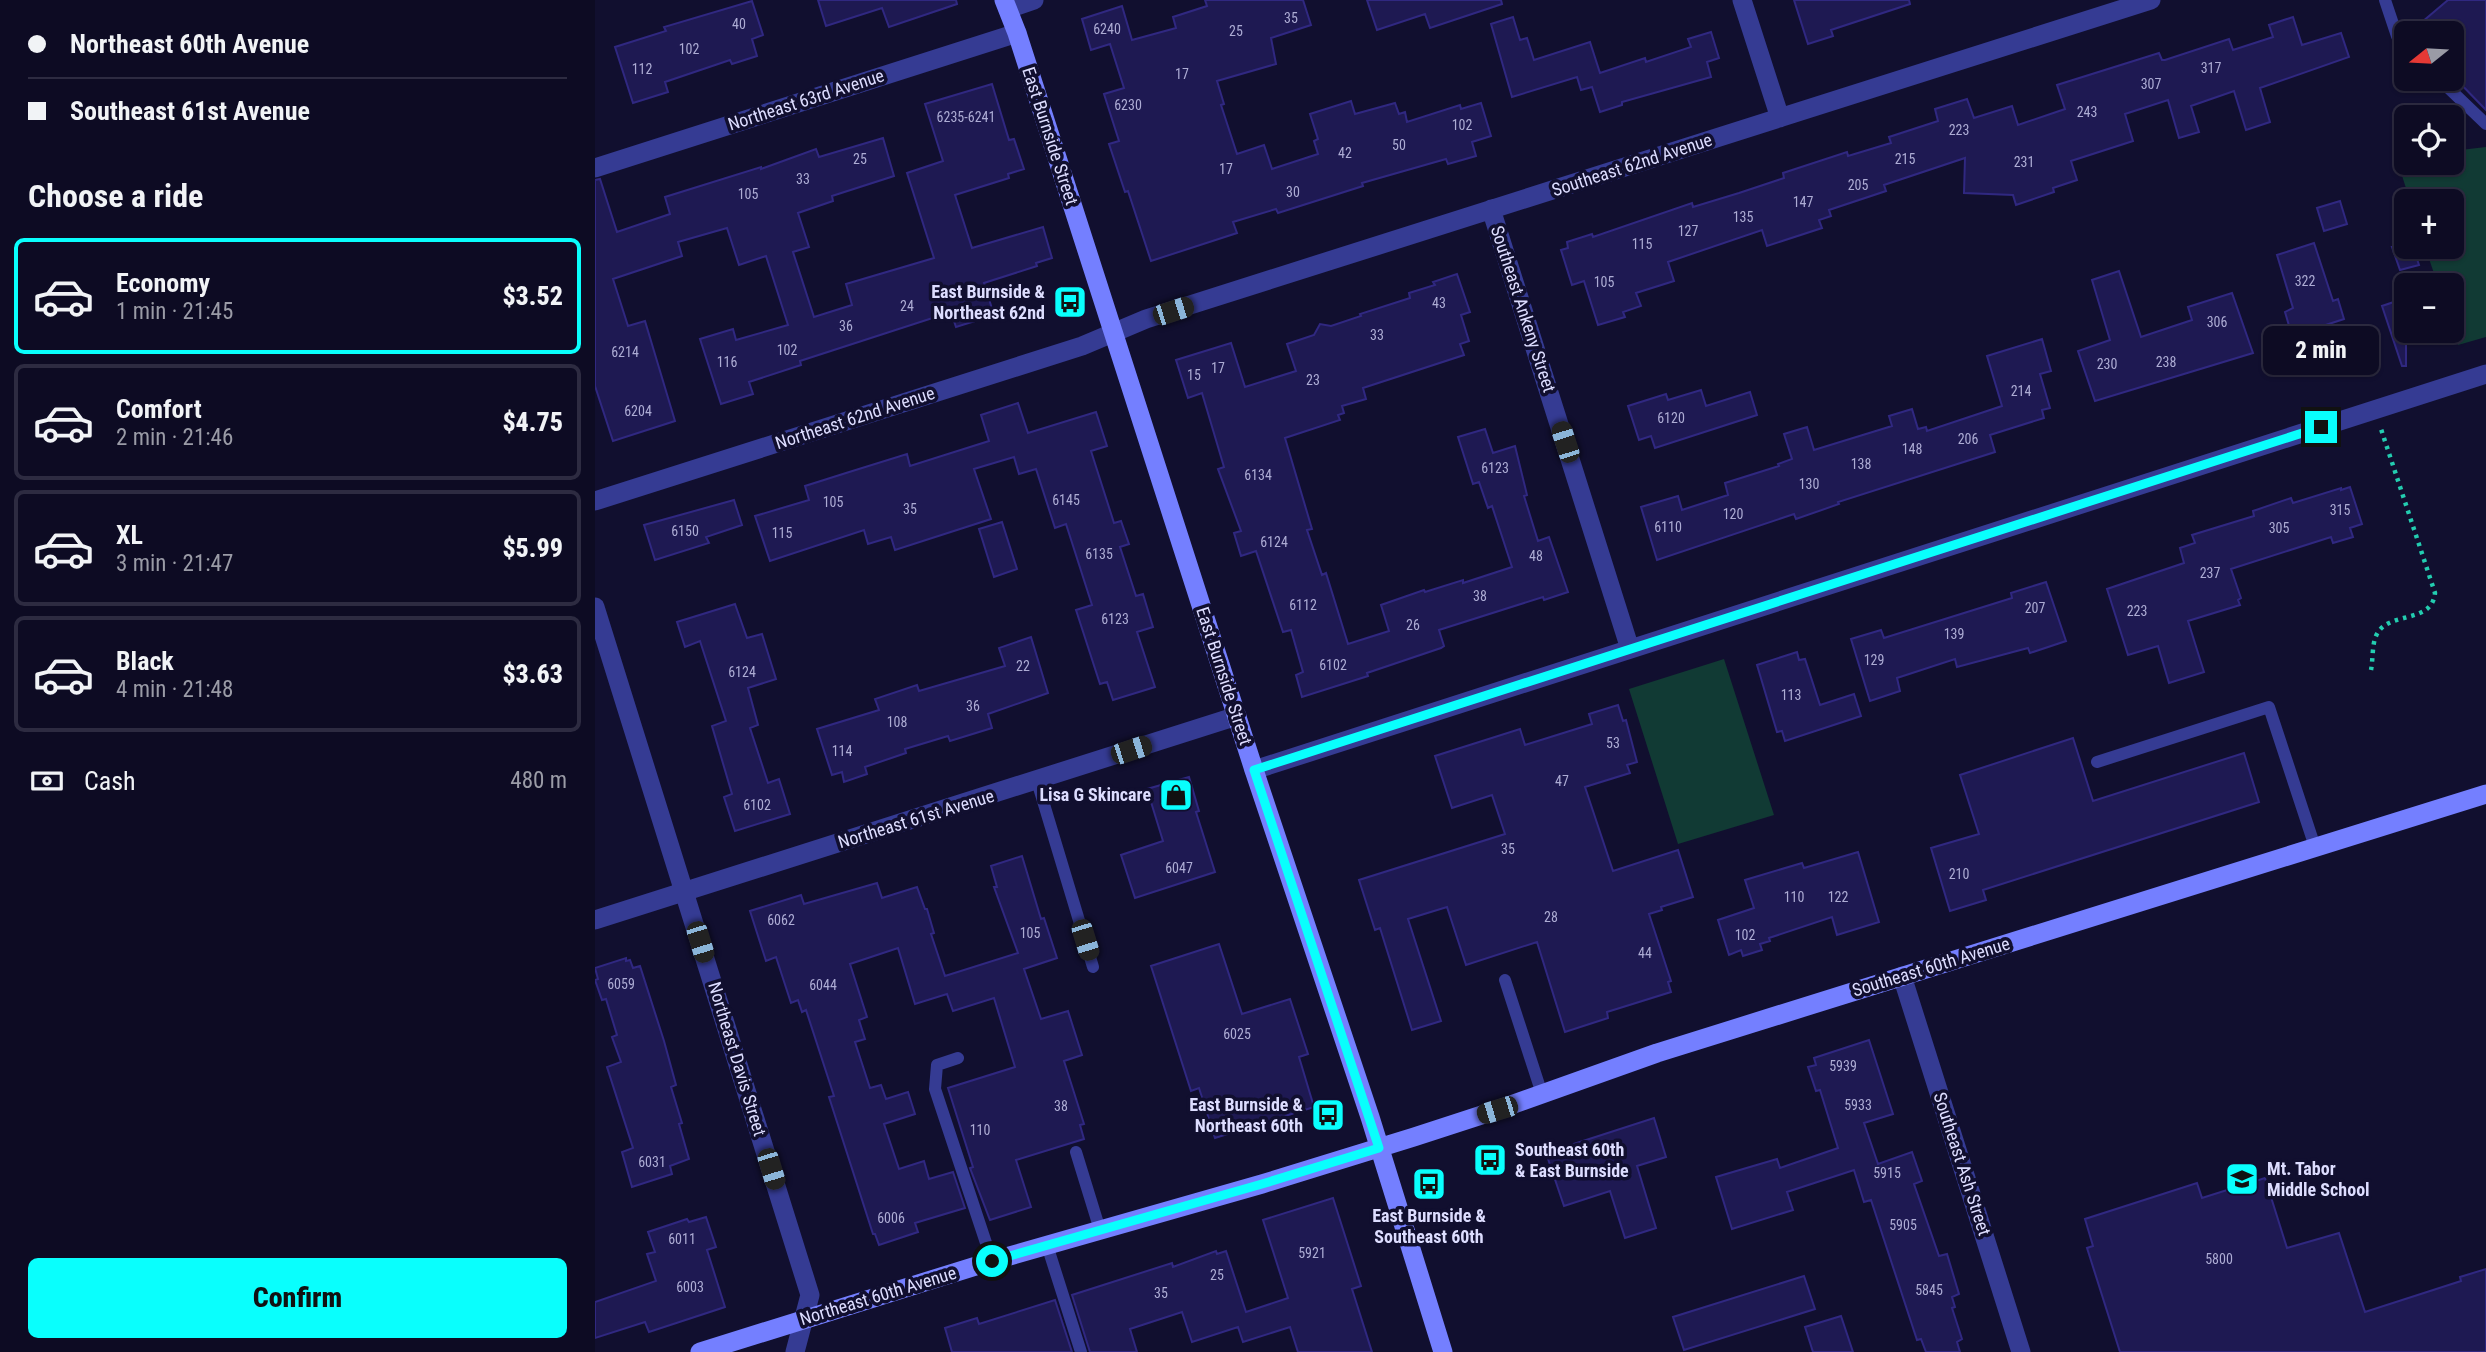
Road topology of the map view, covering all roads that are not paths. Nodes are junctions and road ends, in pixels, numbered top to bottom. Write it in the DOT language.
graph roads {
  1 [pos="1034,0"];
  2 [pos="1742,0"];
  3 [pos="2151,0"];
  4 [pos="2385,0"];
  5 [pos="1006,4"];
  6 [pos="2394,27"];
  7 [pos="1017,33"];
  8 [pos="2452,91"];
  9 [pos="1780,118"];
  10 [pos="2486,124"];
  11 [pos="595,168"];
  12 [pos="1491,209"];
  13 [pos="1113,333"];
  14 [pos="2486,374"];
  15 [pos="595,501"];
  16 [pos="595,607"];
  17 [pos="1630,649"];
  18 [pos="1237,716"];
  19 [pos="2097,762"];
  20 [pos="1254,770"];
  21 [pos="1037,781"];
  22 [pos="2486,794"];
  23 [pos="2315,847"];
  24 [pos="685,892"];
  25 [pos="595,920"];
  26 [pos="1093,967"];
  27 [pos="1902,976"];
  28 [pos="1505,980"];
  29 [pos="958,1058"];
  30 [pos="1542,1094"];
  31 [pos="1379,1148"];
  32 [pos="1076,1152"];
  33 [pos="1100,1230"];
  34 [pos="1047,1245"];
  35 [pos="992,1261"];
  36 [pos="803,1320"];
  37 [pos="700,1352"];
  38 [pos="795,1352"];
  39 [pos="1081,1352"];
  40 [pos="1443,1352"];
  41 [pos="2021,1352"];
  1 -- 5 [label="street"];
  2 -- 9 [label="street"];
  3 -- 9 [label="street, Southeast 62nd Avenue"];
  4 -- 6 [label="lane"];
  5 -- 7 [label="main road, East Burnside Street"];
  7 -- 11 [label="street, Northeast 63rd Avenue"];
  7 -- 13 [label="main road, East Burnside Street"];
  8 -- 10 [label="lane"];
  9 -- 12 [label="street, Southeast 62nd Avenue"];
  12 -- 13 [label="street, Southeast 62nd Avenue"];
  12 -- 17 [label="street, Southeast Ankeny Street"];
  13 -- 15 [label="street, Northeast 62nd Avenue"];
  13 -- 18 [label="main road, East Burnside Street"];
  14 -- 17 [label="street"];
  16 -- 24 [label="street, Northeast Davis Street"];
  17 -- 20 [label="street"];
  18 -- 20 [label="main road, East Burnside Street"];
  18 -- 21 [label="street, Northeast 61st Avenue"];
  19 -- 23 [label="lane"];
  20 -- 31 [label="main road, East Burnside Street"];
  21 -- 24 [label="street, Northeast 61st Avenue"];
  21 -- 26 [label="lane"];
  22 -- 23 [label="main road, Southeast 60th Avenue"];
  23 -- 27 [label="main road, Southeast 60th Avenue"];
  24 -- 25 [label="street, Northeast 61st Avenue"];
  24 -- 36 [label="street, Northeast Davis Street"];
  27 -- 30 [label="main road, Southeast 60th Avenue"];
  27 -- 41 [label="street, Southeast Ash Street"];
  28 -- 30 [label="lane"];
  29 -- 35 [label="lane"];
  30 -- 31 [label="main road, Southeast 60th Avenue"];
  31 -- 33 [label="main road, Northeast 60th Avenue"];
  31 -- 40 [label="main road, East Burnside Street"];
  32 -- 33 [label="lane"];
  33 -- 34 [label="main road, Northeast 60th Avenue"];
  34 -- 35 [label="main road, Northeast 60th Avenue"];
  34 -- 39 [label="lane"];
  35 -- 36 [label="main road, Northeast 60th Avenue"];
  36 -- 37 [label="main road, Northeast 60th Avenue"];
  36 -- 38 [label="street, Northeast Davis Street"];
}
